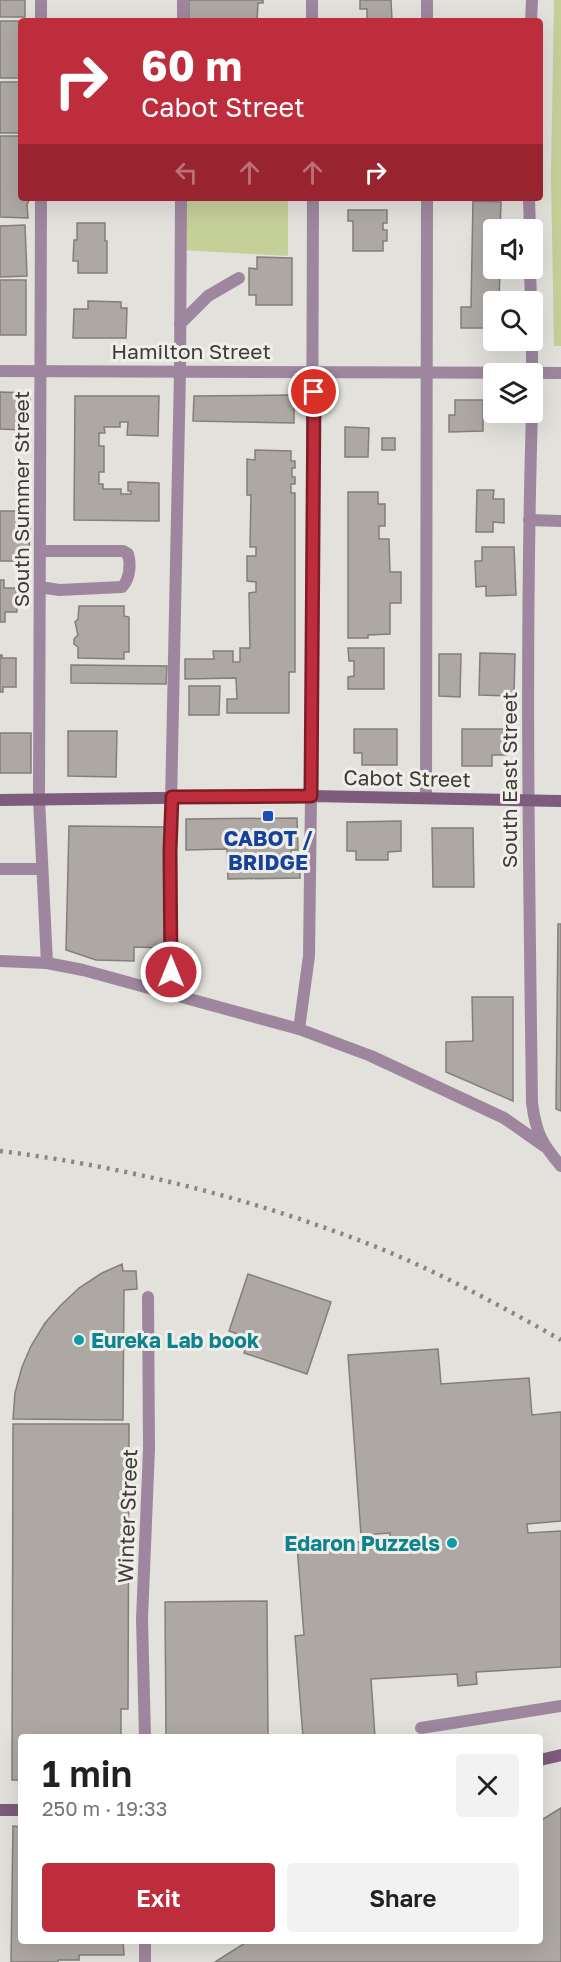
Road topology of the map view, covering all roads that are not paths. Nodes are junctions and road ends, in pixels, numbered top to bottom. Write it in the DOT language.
graph roads {
  1 [pos="40,0"];
  2 [pos="183,0"];
  3 [pos="312,0"];
  4 [pos="428,0"];
  5 [pos="532,0"];
  6 [pos="40,18"];
  7 [pos="183,18"];
  8 [pos="312,18"];
  9 [pos="428,18"];
  10 [pos="531,18"];
  11 [pos="41,201"];
  12 [pos="181,201"];
  13 [pos="313,201"];
  14 [pos="427,201"];
  15 [pos="529,201"];
  16 [pos="530,219"];
  17 [pos="239,278"];
  18 [pos="180,324"];
  19 [pos="0,371"];
  20 [pos="41,371"];
  21 [pos="180,371"];
  22 [pos="314,371"];
  23 [pos="428,371"];
  24 [pos="483,372"];
  25 [pos="543,373"];
  26 [pos="561,373"];
  27 [pos="532,423"];
  28 [pos="529,520"];
  29 [pos="561,521"];
  30 [pos="40,551"];
  31 [pos="40,587"];
  32 [pos="311,796"];
  33 [pos="172,797"];
  34 [pos="426,798"];
  35 [pos="39,799"];
  36 [pos="0,800"];
  37 [pos="529,800"];
  38 [pos="561,801"];
  39 [pos="0,869"];
  40 [pos="42,869"];
  41 [pos="0,961"];
  42 [pos="47,963"];
  43 [pos="171,995"];
  44 [pos="299,1029"];
  45 [pos="544,1146"];
  46 [pos="561,1166"];
  47 [pos="148,1297"];
  48 [pos="561,1706"];
  49 [pos="421,1728"];
  50 [pos="145,1734"];
  51 [pos="561,1755"];
  52 [pos="543,1759"];
  53 [pos="0,1810"];
  54 [pos="18,1810"];
  55 [pos="145,1944"];
  56 [pos="145,1962"];
  1 -- 6 [label="street"];
  2 -- 7 [label="street"];
  3 -- 8 [label="street"];
  4 -- 9 [label="street"];
  5 -- 10 [label="street"];
  11 -- 20 [label="street, South Summer Street"];
  12 -- 18 [label="street"];
  13 -- 22 [label="street"];
  14 -- 23 [label="street"];
  15 -- 16 [label="street"];
  17 -- 18 [label="street"];
  18 -- 21 [label="street"];
  19 -- 20 [label="street, Hamilton Street"];
  20 -- 21 [label="street, Hamilton Street"];
  20 -- 30 [label="street, South Summer Street"];
  21 -- 22 [label="street, Hamilton Street"];
  21 -- 33 [label="street"];
  22 -- 23 [label="street, Hamilton Street"];
  22 -- 32 [label="street"];
  23 -- 24 [label="street, Hamilton Street"];
  23 -- 34 [label="street"];
  25 -- 26 [label="street, Hamilton Street"];
  27 -- 28 [label="street, South East Street"];
  28 -- 29 [label="street"];
  28 -- 37 [label="street, South East Street"];
  30 -- 31 [label="street, South Summer Street"];
  30 -- 31 [label="street"];
  31 -- 35 [label="street, South Summer Street"];
  32 -- 33 [label="main road, Cabot Street"];
  32 -- 34 [label="main road, Cabot Street"];
  32 -- 44 [label="street"];
  33 -- 35 [label="main road, Cabot Street"];
  33 -- 43 [label="street"];
  34 -- 37 [label="main road, Cabot Street"];
  35 -- 36 [label="main road, Cabot Street"];
  35 -- 40 [label="street, South Summer Street"];
  37 -- 38 [label="main road, Cabot Street"];
  37 -- 45 [label="street, South East Street"];
  39 -- 40 [label="street"];
  40 -- 42 [label="street, South Summer Street"];
  41 -- 42 [label="street"];
  42 -- 43 [label="street"];
  43 -- 44 [label="street"];
  44 -- 45 [label="street"];
  45 -- 46 [label="street"];
  47 -- 50 [label="street, Winter Street"];
  48 -- 49 [label="street"];
  51 -- 52 [label="main road"];
  53 -- 54 [label="main road"];
  55 -- 56 [label="street"];
}
